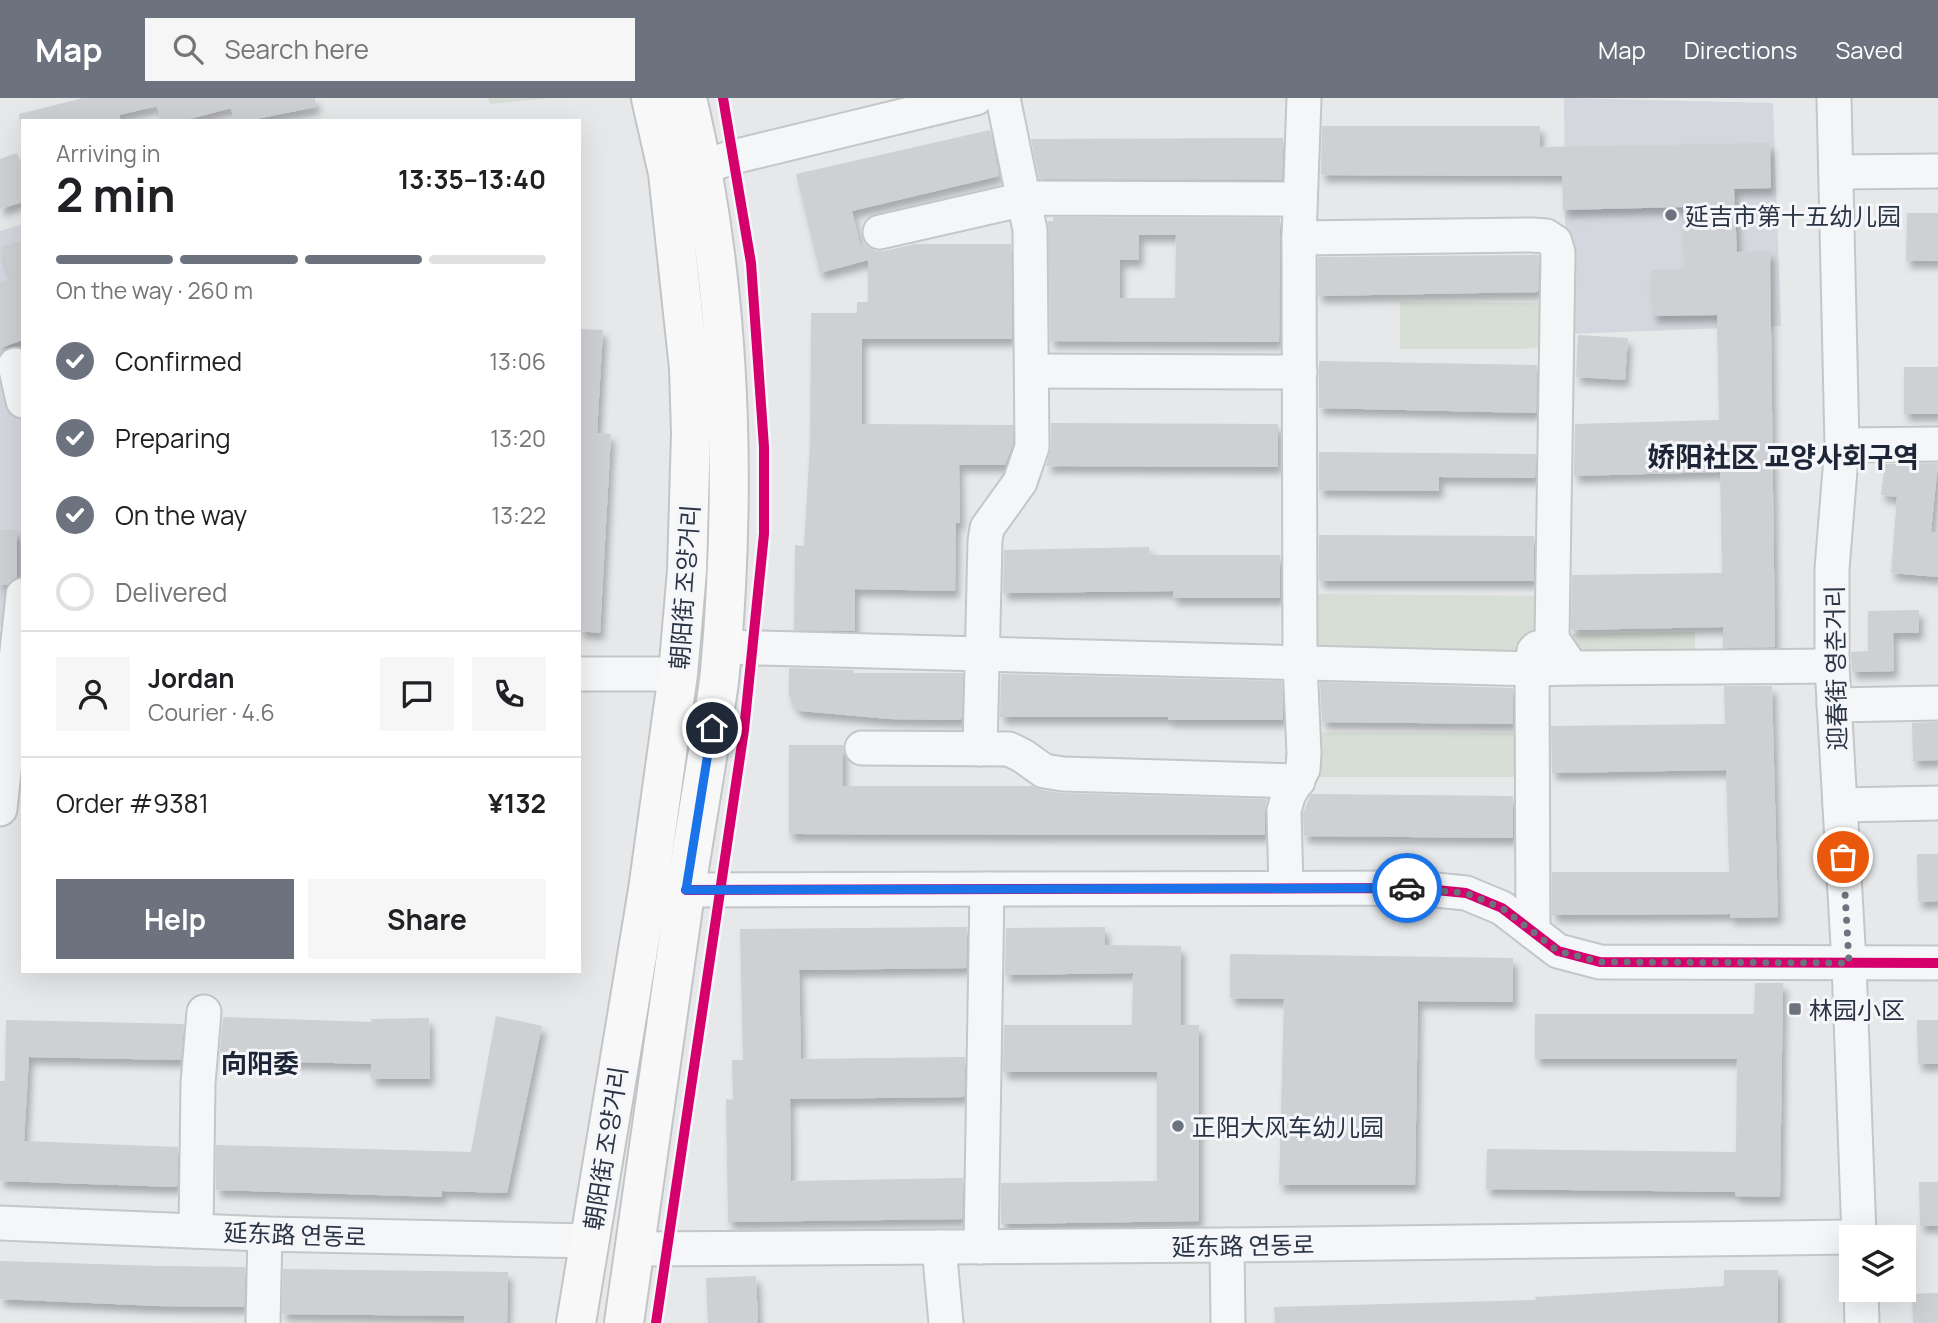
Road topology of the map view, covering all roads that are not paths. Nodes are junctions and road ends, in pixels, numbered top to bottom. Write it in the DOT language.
graph roads {
  1 [pos="651,98"];
  2 [pos="687,98"];
  3 [pos="976,98"];
  4 [pos="1003,98"];
  5 [pos="1304,98"];
  6 [pos="1834,98"];
  7 [pos="703,167"];
  8 [pos="1938,171"];
  9 [pos="1836,172"];
  10 [pos="1023,199"];
  11 [pos="1300,199"];
  12 [pos="880,232"];
  13 [pos="1300,238"];
  14 [pos="15,365"];
  15 [pos="1032,371"];
  16 [pos="1300,372"];
  17 [pos="21,392"];
  18 [pos="1938,444"];
  19 [pos="1842,445"];
  20 [pos="21,606"];
  21 [pos="1552,639"];
  22 [pos="14,644"];
  23 [pos="722,647"];
  24 [pos="981,654"];
  25 [pos="1300,663"];
  26 [pos="1832,666"];
  27 [pos="1572,668"];
  28 [pos="1532,669"];
  29 [pos="581,674"];
  30 [pos="678,674"];
  31 [pos="1938,703"];
  32 [pos="1834,705"];
  33 [pos="862,748"];
  34 [pos="980,749"];
  35 [pos="1298,781"];
  36 [pos="1938,803"];
  37 [pos="1840,805"];
  38 [pos="0,809"];
  39 [pos="1286,888"];
  40 [pos="987,889"];
  41 [pos="686,890"];
  42 [pos="1533,932"];
  43 [pos="1938,962"];
  44 [pos="1849,963"];
  45 [pos="204,1012"];
  46 [pos="0,1223"];
  47 [pos="1859,1225"];
  48 [pos="196,1231"];
  49 [pos="264,1234"];
  50 [pos="1839,1237"];
  51 [pos="590,1241"];
  52 [pos="1227,1245"];
  53 [pos="939,1247"];
  54 [pos="981,1247"];
  55 [pos="635,1249"];
  56 [pos="1861,1302"];
  57 [pos="263,1323"];
  58 [pos="576,1323"];
  59 [pos="624,1323"];
  60 [pos="946,1323"];
  61 [pos="1228,1323"];
  62 [pos="1862,1323"];
  1 -- 30 [label="main road, 朝阳街 조양거리"];
  2 -- 7 [label="main road, 朝阳街 조양거리"];
  3 -- 7 [label="street"];
  4 -- 10 [label="street"];
  5 -- 11 [label="street"];
  6 -- 9 [label="street, 迎春街 영춘거리"];
  7 -- 23 [label="main road, 朝阳街 조양거리"];
  8 -- 9 [label="street"];
  9 -- 19 [label="street, 迎春街 영춘거리"];
  10 -- 11 [label="street"];
  10 -- 12 [label="street"];
  10 -- 15 [label="street"];
  11 -- 13 [label="street"];
  13 -- 16 [label="street"];
  13 -- 21 [label="street"];
  14 -- 17 [label="street"];
  15 -- 16 [label="street"];
  15 -- 24 [label="street"];
  16 -- 25 [label="street"];
  18 -- 19 [label="street"];
  19 -- 26 [label="street, 迎春街 영춘거리"];
  20 -- 22 [label="street"];
  21 -- 27 [label="street"];
  21 -- 28 [label="street"];
  22 -- 38 [label="street"];
  23 -- 24 [label="street"];
  23 -- 41 [label="main road, 朝阳街 조양거리"];
  24 -- 25 [label="street"];
  24 -- 34 [label="street"];
  25 -- 28 [label="street"];
  25 -- 35 [label="street"];
  26 -- 27 [label="street"];
  26 -- 32 [label="street, 迎春街 영춘거리"];
  27 -- 28 [label="street"];
  28 -- 42 [label="street"];
  29 -- 30 [label="street"];
  30 -- 51 [label="main road, 朝阳街 조양거리"];
  31 -- 32 [label="street"];
  32 -- 37 [label="street, 迎春街 영춘거리"];
  33 -- 34 [label="street"];
  34 -- 35 [label="street"];
  35 -- 39 [label="street"];
  36 -- 37 [label="street"];
  37 -- 44 [label="street, 迎春街 영춘거리"];
  39 -- 40 [label="street"];
  39 -- 42 [label="street"];
  40 -- 41 [label="street"];
  40 -- 54 [label="street"];
  41 -- 55 [label="main road, 朝阳街 조양거리"];
  42 -- 44 [label="street"];
  43 -- 44 [label="street"];
  44 -- 47 [label="street, 迎春街 영춘거리"];
  45 -- 48 [label="street"];
  46 -- 48 [label="street, 延东路 연동로"];
  48 -- 49 [label="street, 延东路 연동로"];
  49 -- 51 [label="street, 延东路 연동로"];
  49 -- 57 [label="street"];
  50 -- 52 [label="street, 延东路 연동로"];
  51 -- 58 [label="main road, 朝阳街 조양거리"];
  52 -- 54 [label="street, 延东路 연동로"];
  52 -- 61 [label="street"];
  53 -- 54 [label="street, 延东路 연동로"];
  53 -- 55 [label="street, 延东路 연동로"];
  53 -- 60 [label="street"];
  55 -- 59 [label="main road, 朝阳街 조양거리"];
  56 -- 62 [label="street"];
}
